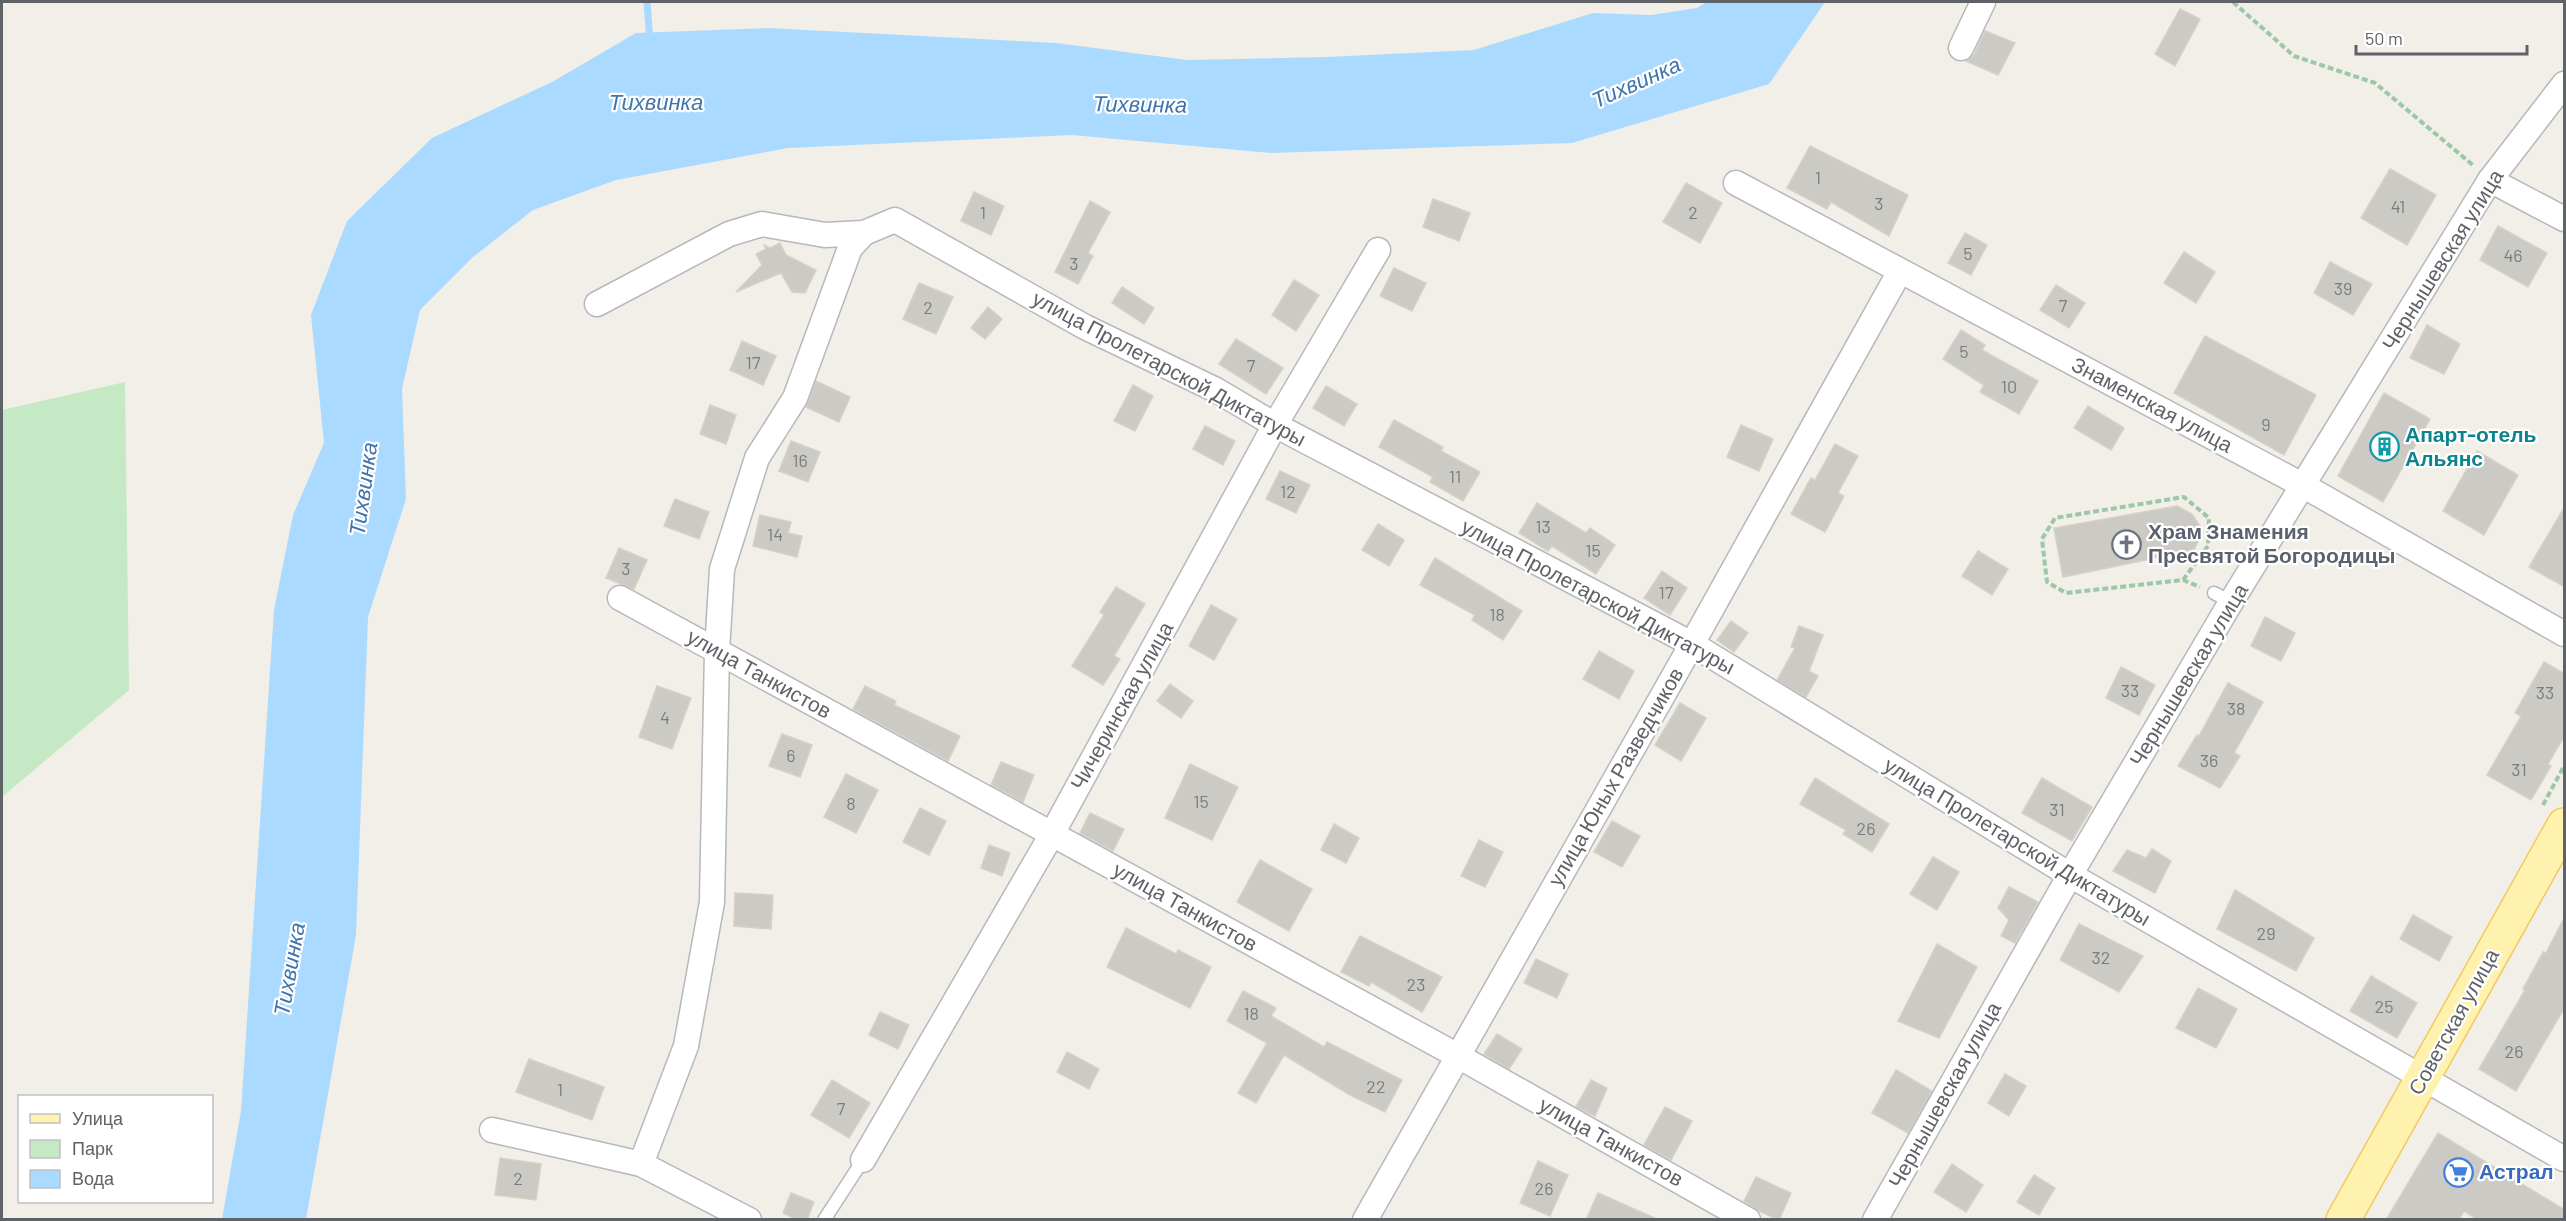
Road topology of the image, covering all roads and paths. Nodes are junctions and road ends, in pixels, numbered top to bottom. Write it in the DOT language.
graph roads {
  1 [pos="1983,2"];
  2 [pos="2233,2"];
  3 [pos="1961,48"];
  4 [pos="2565,84"];
  5 [pos="2490,180"];
  6 [pos="1736,183"];
  7 [pos="2565,219"];
  8 [pos="864,233"];
  9 [pos="1378,250"];
  10 [pos="1900,271"];
  11 [pos="597,304"];
  12 [pos="1275,425"];
  13 [pos="2304,486"];
  14 [pos="2183,580"];
  15 [pos="2223,597"];
  16 [pos="620,598"];
  17 [pos="2565,634"];
  18 [pos="1692,644"];
  19 [pos="717,651"];
  20 [pos="2565,825"];
  21 [pos="1052,834"];
  22 [pos="2070,875"];
  23 [pos="1458,1056"];
  24 [pos="2422,1079"];
  25 [pos="492,1130"];
  26 [pos="2565,1159"];
  27 [pos="863,1160"];
  28 [pos="641,1164"];
  29 [pos="749,1220"];
  30 [pos="824,1220"];
  31 [pos="1365,1220"];
  32 [pos="1748,1220"];
  33 [pos="1875,1220"];
  34 [pos="2343,1220"];
  1 -- 3 [label="street"];
  2 -- 5 [label="path"];
  4 -- 5 [label="street, Чернышевская улица"];
  5 -- 7 [label="street"];
  5 -- 13 [label="street, Чернышевская улица"];
  6 -- 10 [label="street, Знаменская улица"];
  8 -- 11 [label="street, улица Пролетарской Диктатуры"];
  8 -- 12 [label="street, улица Пролетарской Диктатуры"];
  8 -- 19 [label="street"];
  9 -- 12 [label="street, Чичеринская улица"];
  10 -- 13 [label="street, Знаменская улица"];
  10 -- 18 [label="street, улица Юных Разведчиков"];
  12 -- 18 [label="street, улица Пролетарской Диктатуры"];
  12 -- 21 [label="street, Чичеринская улица"];
  13 -- 15 [label="street, Чернышевская улица"];
  13 -- 17 [label="street, Знаменская улица"];
  14 -- 14 [label="path"];
  14 -- 15 [label="path"];
  15 -- 22 [label="street, Чернышевская улица"];
  16 -- 19 [label="street, улица Танкистов"];
  18 -- 22 [label="street, улица Пролетарской Диктатуры"];
  18 -- 23 [label="street, улица Юных Разведчиков"];
  19 -- 21 [label="street, улица Танкистов"];
  19 -- 28 [label="street"];
  20 -- 24 [label="main road, Советская улица"];
  21 -- 23 [label="street, улица Танкистов"];
  21 -- 27 [label="street, Чичеринская улица"];
  22 -- 24 [label="street, улица Пролетарской Диктатуры"];
  22 -- 33 [label="street, Чернышевская улица"];
  23 -- 31 [label="street, улица Юных Разведчиков"];
  23 -- 32 [label="street, улица Танкистов"];
  24 -- 26 [label="street, улица Пролетарской Диктатуры"];
  24 -- 34 [label="main road, Советская улица"];
  25 -- 28 [label="street"];
  27 -- 30 [label="lane"];
  28 -- 29 [label="street"];
}
